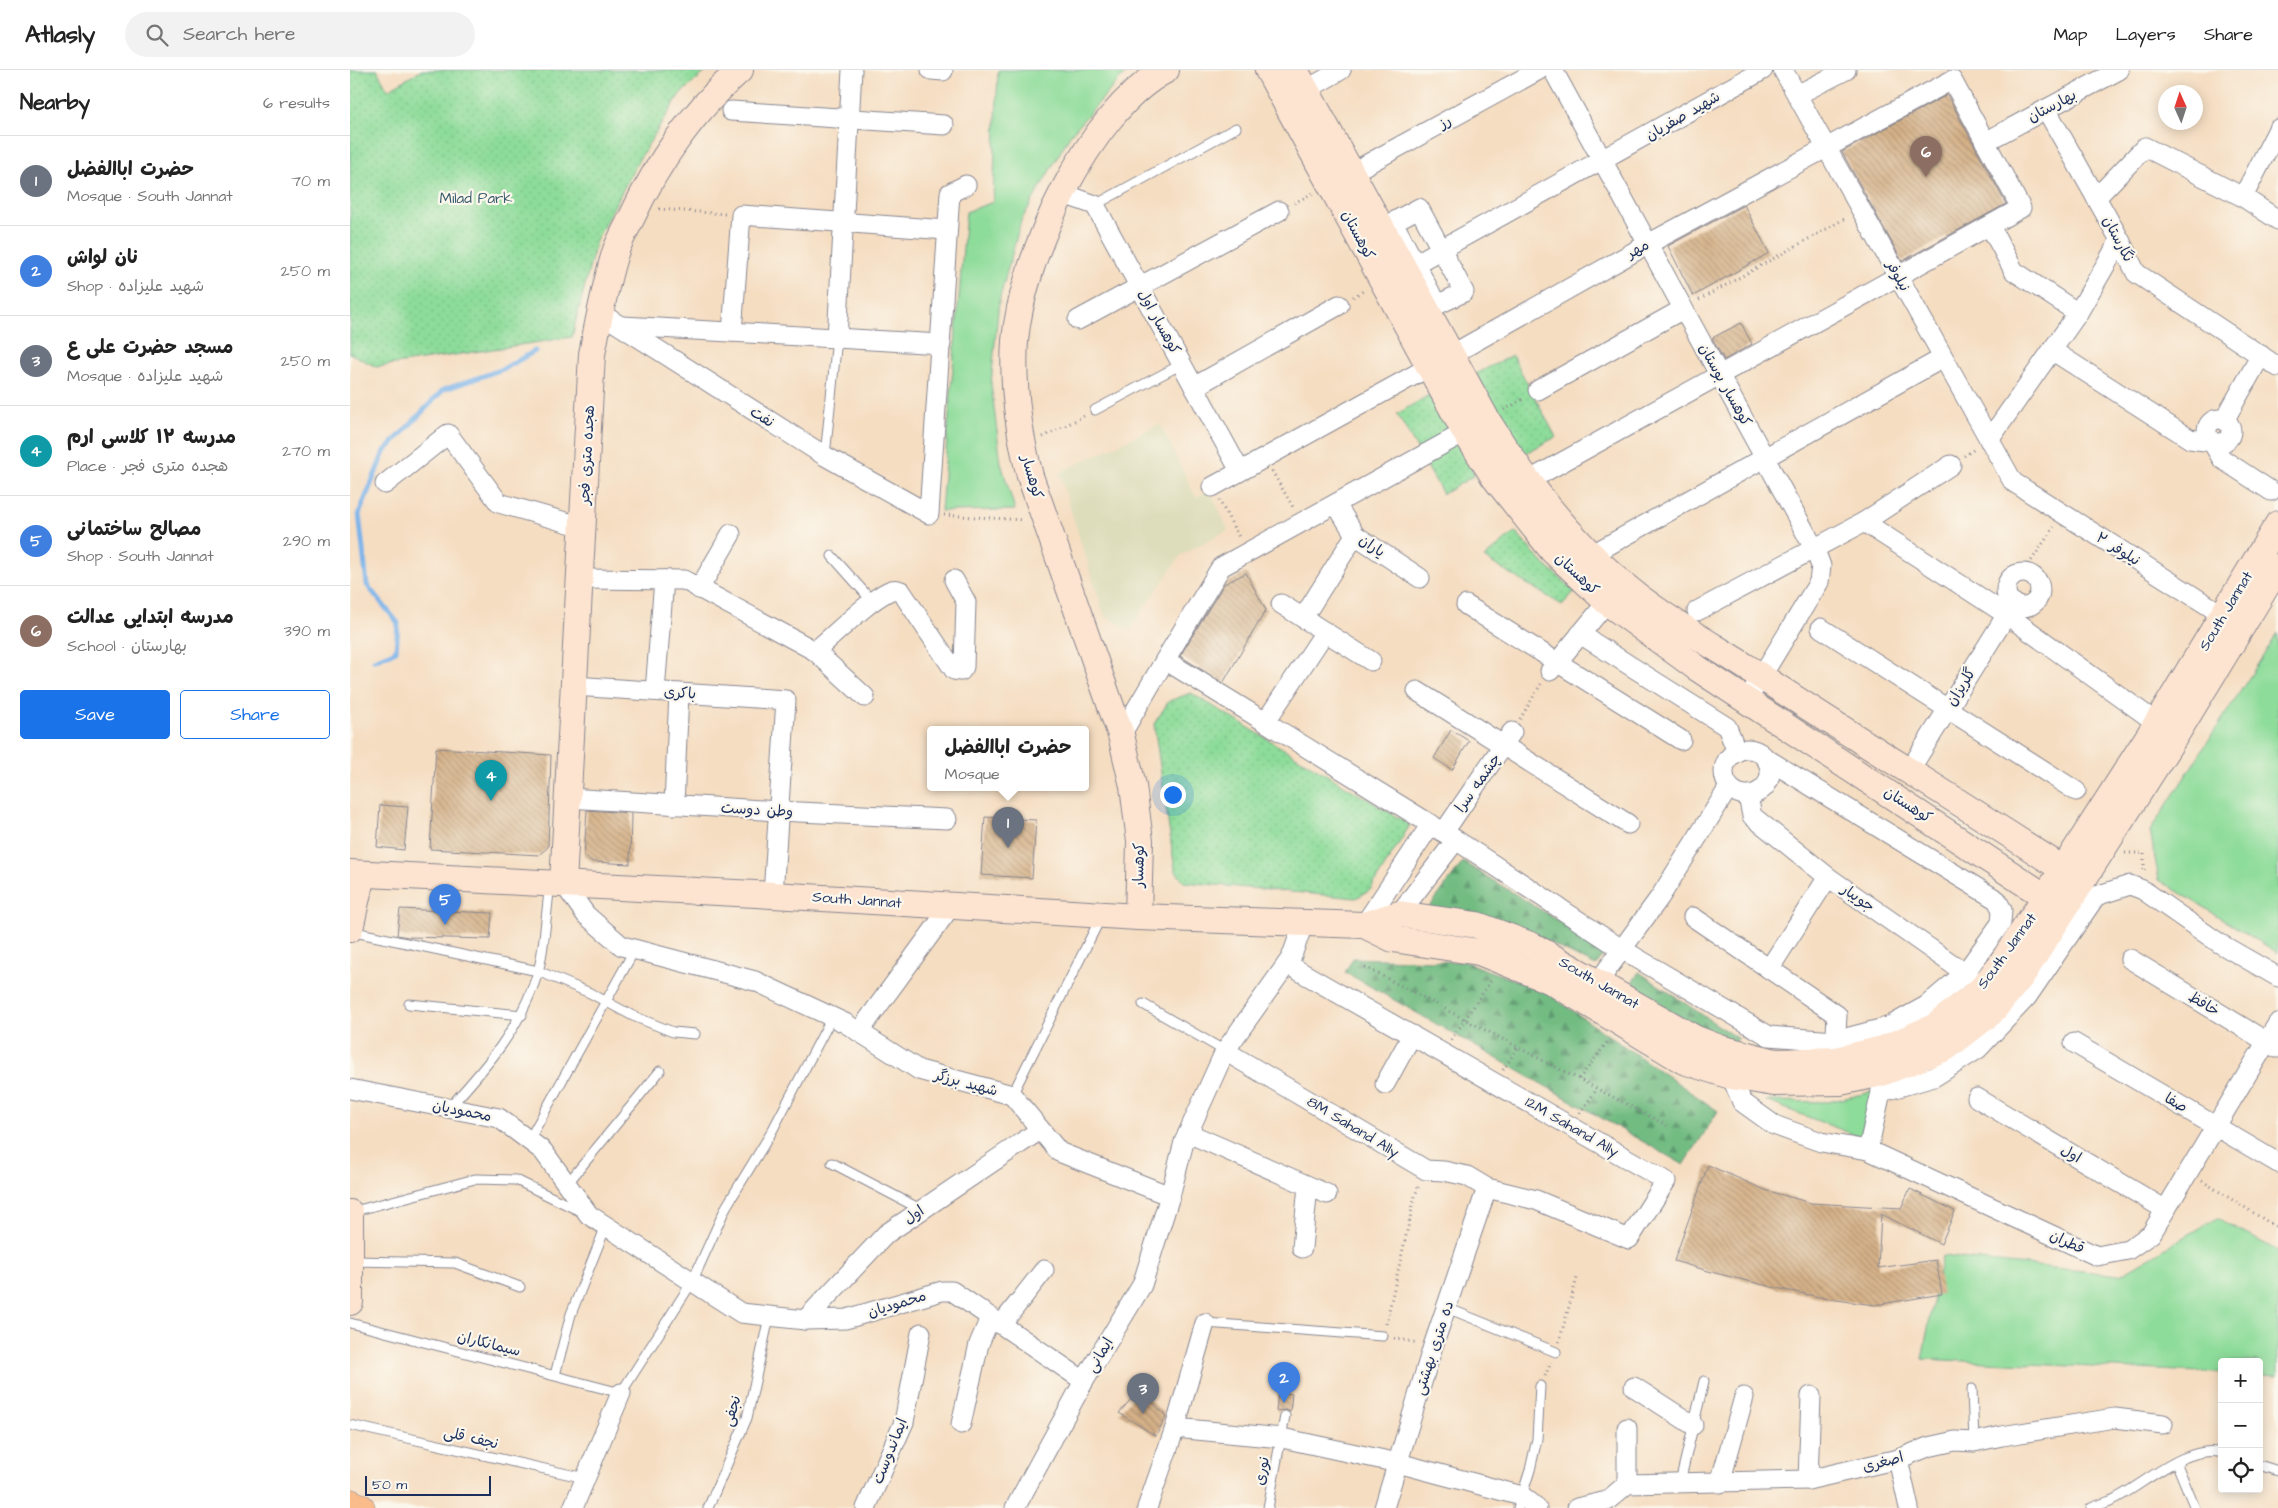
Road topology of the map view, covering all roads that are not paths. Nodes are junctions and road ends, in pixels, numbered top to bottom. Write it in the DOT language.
graph roads {
  1 [pos="740,70"];
  2 [pos="852,70"];
  3 [pos="1166,70"];
  4 [pos="1268,70"];
  5 [pos="1341,70"];
  6 [pos="1539,70"];
  7 [pos="1553,70"];
  8 [pos="1762,70"];
  9 [pos="1783,70"];
  10 [pos="1846,70"];
  11 [pos="2119,70"];
  12 [pos="1300,80"];
  13 [pos="1797,95"];
  14 [pos="2046,109"];
  15 [pos="731,111"];
  16 [pos="850,119"];
  17 [pos="944,125"];
  18 [pos="1236,128"];
  19 [pos="2278,129"];
  20 [pos="1985,142"];
  21 [pos="1827,146"];
  22 [pos="1603,161"];
  23 [pos="1341,179"];
  24 [pos="966,185"];
  25 [pos="1061,193"];
  26 [pos="2242,197"];
  27 [pos="2096,198"];
  28 [pos="1095,205"];
  29 [pos="1279,211"];
  30 [pos="2278,220"];
  31 [pos="844,223"];
  32 [pos="1990,226"];
  33 [pos="947,230"];
  34 [pos="2120,240"];
  35 [pos="1648,244"];
  36 [pos="1441,250"];
  37 [pos="1400,271"];
  38 [pos="1897,276"];
  39 [pos="1139,287"];
  40 [pos="1339,305"];
  41 [pos="1683,309"];
  42 [pos="2078,313"];
  43 [pos="610,319"];
  44 [pos="1078,320"];
  45 [pos="732,332"];
  46 [pos="837,338"];
  47 [pos="941,344"];
  48 [pos="2053,351"];
  49 [pos="2262,355"];
  50 [pos="1943,358"];
  51 [pos="1440,361"];
  52 [pos="1182,364"];
  53 [pos="2278,367"];
  54 [pos="1720,376"];
  55 [pos="1194,387"];
  56 [pos="1538,390"];
  57 [pos="1095,410"];
  58 [pos="1476,426"];
  59 [pos="1989,440"];
  60 [pos="2212,442"];
  61 [pos="824,456"];
  62 [pos="1765,459"];
  63 [pos="1951,465"];
  64 [pos="1240,471"];
  65 [pos="1528,481"];
  66 [pos="2013,482"];
  67 [pos="385,484"];
  68 [pos="1212,487"];
  69 [pos="2271,491"];
  70 [pos="1336,504"];
  71 [pos="1864,522"];
  72 [pos="2278,524"];
  73 [pos="583,527"];
  74 [pos="731,534"];
  75 [pos="1355,535"];
  76 [pos="1815,550"];
  77 [pos="1591,554"];
  78 [pos="832,556"];
  79 [pos="2278,567"];
  80 [pos="1420,578"];
  81 [pos="580,579"];
  82 [pos="664,580"];
  83 [pos="954,580"];
  84 [pos="699,589"];
  85 [pos="874,602"];
  86 [pos="1281,604"];
  87 [pos="1466,605"];
  88 [pos="1624,605"];
  89 [pos="2011,609"];
  90 [pos="1696,611"];
  91 [pos="2223,616"];
  92 [pos="1303,618"];
  93 [pos="1821,628"];
  94 [pos="1325,632"];
  95 [pos="1580,634"];
  96 [pos="816,651"];
  97 [pos="1165,660"];
  98 [pos="1370,661"];
  99 [pos="1553,666"];
  100 [pos="1762,678"];
  101 [pos="574,686"];
  102 [pos="1417,691"];
  103 [pos="655,692"];
  104 [pos="679,693"];
  105 [pos="865,697"];
  106 [pos="1747,700"];
  107 [pos="1947,710"];
  108 [pos="1266,721"];
  109 [pos="2157,723"];
  110 [pos="1121,735"];
  111 [pos="1508,739"];
  112 [pos="1681,740"];
  113 [pos="1736,752"];
  114 [pos="1767,759"];
  115 [pos="1909,771"];
  116 [pos="1729,787"];
  117 [pos="2076,791"];
  118 [pos="1748,796"];
  119 [pos="1894,796"];
  120 [pos="568,798"];
  121 [pos="674,805"];
  122 [pos="778,811"];
  123 [pos="947,819"];
  124 [pos="1628,824"];
  125 [pos="1444,832"];
  126 [pos="356,873"];
  127 [pos="2073,876"];
  128 [pos="1828,877"];
  129 [pos="557,883"];
  130 [pos="772,894"];
  131 [pos="2056,903"];
  132 [pos="951,906"];
  133 [pos="1399,914"];
  134 [pos="1101,915"];
  135 [pos="1138,917"];
  136 [pos="1693,917"];
  137 [pos="1304,922"];
  138 [pos="1364,925"];
  139 [pos="350,930"];
  140 [pos="636,949"];
  141 [pos="1623,950"];
  142 [pos="2130,959"];
  143 [pos="1287,964"];
  144 [pos="538,970"];
  145 [pos="1769,970"];
  146 [pos="2278,977"];
  147 [pos="1973,981"];
  148 [pos="1598,982"];
  149 [pos="606,1002"];
  150 [pos="409,1004"];
  151 [pos="1143,1004"];
  152 [pos="522,1015"];
  153 [pos="832,1017"];
  154 [pos="2278,1023"];
  155 [pos="859,1032"];
  156 [pos="695,1034"];
  157 [pos="1412,1035"];
  158 [pos="2074,1043"];
  159 [pos="2272,1046"];
  160 [pos="1224,1051"];
  161 [pos="1835,1051"];
  162 [pos="660,1071"];
  163 [pos="1731,1076"];
  164 [pos="1881,1083"];
  165 [pos="1385,1084"];
  166 [pos="350,1089"];
  167 [pos="1012,1095"];
  168 [pos="1977,1098"];
  169 [pos="448,1108"];
  170 [pos="2216,1126"];
  171 [pos="1040,1130"];
  172 [pos="1188,1133"];
  173 [pos="529,1140"];
  174 [pos="1868,1150"];
  175 [pos="832,1163"];
  176 [pos="2278,1163"];
  177 [pos="567,1184"];
  178 [pos="1308,1186"];
  179 [pos="1487,1188"];
  180 [pos="1327,1194"];
  181 [pos="1170,1196"];
  182 [pos="922,1210"];
  183 [pos="2166,1210"];
  184 [pos="350,1213"];
  185 [pos="589,1215"];
  186 [pos="606,1226"];
  187 [pos="1302,1248"];
  188 [pos="350,1261"];
  189 [pos="1044,1270"];
  190 [pos="692,1282"];
  191 [pos="520,1287"];
  192 [pos="350,1302"];
  193 [pos="1447,1308"];
  194 [pos="769,1317"];
  195 [pos="805,1320"];
  196 [pos="995,1322"];
  197 [pos="350,1323"];
  198 [pos="1206,1323"];
  199 [pos="921,1333"];
  200 [pos="1383,1336"];
  201 [pos="1556,1352"];
  202 [pos="555,1376"];
  203 [pos="1084,1381"];
  204 [pos="1704,1381"];
  205 [pos="1540,1386"];
  206 [pos="1634,1388"];
  207 [pos="1972,1389"];
  208 [pos="621,1392"];
  209 [pos="1811,1396"];
  210 [pos="1744,1397"];
  211 [pos="1285,1416"];
  212 [pos="961,1424"];
  213 [pos="2163,1424"];
  214 [pos="350,1425"];
  215 [pos="1694,1425"];
  216 [pos="1175,1428"];
  217 [pos="1627,1428"];
  218 [pos="1282,1438"];
  219 [pos="1974,1442"];
  220 [pos="2218,1452"];
  221 [pos="1898,1459"];
  222 [pos="2176,1462"];
  223 [pos="1398,1463"];
  224 [pos="2263,1466"];
  225 [pos="2278,1470"];
  226 [pos="585,1478"];
  227 [pos="1808,1480"];
  228 [pos="1680,1482"];
  229 [pos="1720,1483"];
  230 [pos="1627,1484"];
  231 [pos="1520,1502"];
  232 [pos="350,1503"];
  233 [pos="1596,1506"];
  234 [pos="361,1508"];
  235 [pos="573,1508"];
  236 [pos="708,1508"];
  237 [pos="866,1508"];
  238 [pos="1015,1508"];
  239 [pos="1147,1508"];
  240 [pos="1268,1508"];
  241 [pos="1384,1508"];
  242 [pos="1537,1508"];
  243 [pos="1909,1508"];
  244 [pos="2091,1508"];
  245 [pos="2195,1508"];
  1 -- 43 [label="main road, هجده متری فجر"];
  2 -- 16 [label="street"];
  3 -- 25 [label="main road, کوهسار"];
  4 -- 23 [label="main road, کوهستان"];
  5 -- 12 [label="street"];
  6 -- 23 [label="street, رز"];
  7 -- 22 [label="street, کوهسار بوستان"];
  8 -- 22 [label="street, شهید صفریان"];
  9 -- 13 [label="street, نیلوفر"];
  10 -- 13 [label="street"];
  11 -- 14 [label="street, بهارستان"];
  12 -- 23 [label="main road, کوهستان"];
  13 -- 21 [label="street, نیلوفر"];
  14 -- 20 [label="street, بهارستان"];
  14 -- 27 [label="street, نگارستان"];
  15 -- 16 [label="street"];
  16 -- 17 [label="street"];
  16 -- 31 [label="street"];
  18 -- 28 [label="lane"];
  19 -- 26 [label="street"];
  20 -- 21 [label="street, مهر"];
  20 -- 32 [label="street"];
  21 -- 35 [label="street, مهر"];
  21 -- 38 [label="street, نیلوفر"];
  22 -- 35 [label="street, کوهسار بوستان"];
  22 -- 36 [label="street, شهید صفریان"];
  23 -- 37 [label="main road, کوهستان"];
  24 -- 33 [label="street"];
  25 -- 28 [label="street"];
  25 -- 110 [label="main road, کوهسار"];
  26 -- 27 [label="street"];
  26 -- 30 [label="street"];
  27 -- 34 [label="street, نگارستان"];
  28 -- 39 [label="street, کوهسار اول"];
  29 -- 39 [label="street"];
  31 -- 33 [label="street"];
  31 -- 45 [label="street"];
  31 -- 46 [label="street"];
  32 -- 38 [label="street"];
  32 -- 42 [label="street"];
  33 -- 47 [label="street"];
  34 -- 42 [label="street"];
  34 -- 49 [label="street, نگارستان"];
  35 -- 41 [label="street, کوهسار بوستان"];
  35 -- 51 [label="street, مهر"];
  36 -- 37 [label="street, شهید صفریان"];
  36 -- 37 [label="street"];
  36 -- 37 [label="street"];
  37 -- 51 [label="main road, کوهستان"];
  38 -- 50 [label="street, نیلوفر"];
  38 -- 54 [label="street"];
  39 -- 44 [label="street"];
  39 -- 52 [label="street, کوهسار اول"];
  40 -- 55 [label="street"];
  41 -- 54 [label="street, کوهسار بوستان"];
  41 -- 56 [label="street"];
  42 -- 48 [label="street"];
  43 -- 45 [label="street"];
  43 -- 61 [label="street, نفت"];
  43 -- 73 [label="main road, هجده متری فجر"];
  45 -- 46 [label="street"];
  46 -- 47 [label="street"];
  46 -- 61 [label="lane"];
  47 -- 61 [label="street, نفت"];
  48 -- 59 [label="street"];
  48 -- 60 [label="street"];
  49 -- 53 [label="street, نگارستان"];
  49 -- 60 [label="street"];
  50 -- 59 [label="street, نیلوفر"];
  50 -- 62 [label="street"];
  51 -- 58 [label="main road, کوهستان"];
  51 -- 64 [label="street, مهر"];
  52 -- 55 [label="street, کوهسار اول"];
  52 -- 57 [label="lane"];
  54 -- 62 [label="street, کوهسار بوستان"];
  54 -- 65 [label="street"];
  55 -- 64 [label="street, کوهسار اول"];
  58 -- 65 [label="main road, کوهستان"];
  58 -- 70 [label="street"];
  58 -- 88 [label="main road, کوهستان"];
  59 -- 66 [label="street, نیلوفر"];
  60 -- 69 [label="street"];
  62 -- 76 [label="street, کوهسار بوستان"];
  62 -- 77 [label="street"];
  63 -- 71 [label="street"];
  64 -- 68 [label="street, مهر"];
  65 -- 77 [label="main road, کوهستان"];
  66 -- 91 [label="street, نیلوفر ۲"];
  67 -- 73 [label="street"];
  70 -- 75 [label="street, یاران"];
  70 -- 97 [label="street"];
  71 -- 76 [label="street"];
  71 -- 89 [label="street"];
  72 -- 91 [label="main road, South Jannat"];
  73 -- 81 [label="main road, هجده متری فجر"];
  74 -- 84 [label="street"];
  75 -- 80 [label="street, یاران"];
  75 -- 92 [label="street"];
  76 -- 90 [label="street"];
  76 -- 100 [label="street, کوهسار بوستان"];
  77 -- 88 [label="main road, کوهستان"];
  78 -- 85 [label="lane"];
  79 -- 127 [label="main road, South Jannat"];
  81 -- 82 [label="street"];
  81 -- 101 [label="main road, هجده متری فجر"];
  82 -- 84 [label="street"];
  82 -- 103 [label="street"];
  83 -- 85 [label="street"];
  84 -- 96 [label="street"];
  85 -- 96 [label="street"];
  86 -- 92 [label="street"];
  87 -- 99 [label="street"];
  88 -- 95 [label="street"];
  88 -- 100 [label="main road, کوهستان"];
  88 -- 106 [label="main road, کوهستان"];
  89 -- 89 [label="street"];
  89 -- 107 [label="street, گلریزان"];
  89 -- 109 [label="street"];
  91 -- 109 [label="main road, South Jannat"];
  92 -- 94 [label="street"];
  93 -- 107 [label="street"];
  94 -- 98 [label="street"];
  94 -- 108 [label="street"];
  95 -- 99 [label="street"];
  95 -- 113 [label="street"];
  96 -- 105 [label="street"];
  97 -- 108 [label="street"];
  97 -- 110 [label="street"];
  99 -- 112 [label="street"];
  100 -- 106 [label="street, کوهسار بوستان"];
  100 -- 115 [label="main road, کوهستان"];
  101 -- 103 [label="street, باکری"];
  101 -- 120 [label="main road, هجده متری فجر"];
  102 -- 111 [label="street"];
  103 -- 104 [label="street, باکری"];
  104 -- 121 [label="street"];
  104 -- 122 [label="street, باکری"];
  106 -- 119 [label="main road, کوهستان"];
  107 -- 115 [label="street, گلریزان"];
  107 -- 117 [label="street"];
  108 -- 125 [label="street"];
  109 -- 127 [label="main road, South Jannat"];
  110 -- 135 [label="main road, کوهسار"];
  111 -- 124 [label="street"];
  111 -- 125 [label="street, چشمه‌ سرا"];
  113 -- 114 [label="street"];
  113 -- 116 [label="street"];
  114 -- 118 [label="street"];
  114 -- 147 [label="street"];
  115 -- 119 [label="main road"];
  115 -- 127 [label="main road, کوهستان"];
  116 -- 118 [label="street"];
  116 -- 141 [label="street"];
  118 -- 128 [label="street, جویبار"];
  119 -- 131 [label="main road, کوهستان"];
  120 -- 121 [label="street, وطن دوست"];
  120 -- 129 [label="main road, هجده متری فجر"];
  121 -- 122 [label="street, وطن دوست"];
  122 -- 123 [label="street, وطن دوست"];
  122 -- 130 [label="street"];
  125 -- 133 [label="street"];
  125 -- 138 [label="street"];
  125 -- 141 [label="street"];
  126 -- 129 [label="main road, South Jannat"];
  126 -- 139 [label="main road"];
  127 -- 131 [label="main road, South Jannat"];
  128 -- 145 [label="street"];
  128 -- 147 [label="street, جویبار"];
  129 -- 130 [label="main road, South Jannat"];
  129 -- 140 [label="street, شهید برزگر"];
  129 -- 144 [label="lane"];
  130 -- 132 [label="main road, South Jannat"];
  131 -- 147 [label="main road, South Jannat"];
  131 -- 164 [label="main road, South Jannat"];
  132 -- 134 [label="main road, South Jannat"];
  132 -- 155 [label="street"];
  133 -- 138 [label="main road, South Jannat"];
  133 -- 148 [label="main road, South Jannat"];
  134 -- 135 [label="main road, South Jannat"];
  134 -- 167 [label="lane"];
  135 -- 137 [label="main road, South Jannat"];
  136 -- 145 [label="street"];
  137 -- 138 [label="main road, South Jannat"];
  137 -- 143 [label="street"];
  138 -- 163 [label="main road, South Jannat"];
  139 -- 144 [label="lane"];
  140 -- 149 [label="lane"];
  140 -- 153 [label="street, شهید برزگر"];
  141 -- 148 [label="street"];
  141 -- 161 [label="street"];
  142 -- 159 [label="street, خافظ"];
  143 -- 157 [label="street, 12M Sahand Ally"];
  143 -- 160 [label="street"];
  144 -- 149 [label="lane"];
  144 -- 152 [label="lane"];
  145 -- 161 [label="street"];
  146 -- 164 [label="street"];
  147 -- 161 [label="main road, South Jannat"];
  148 -- 161 [label="main road, South Jannat"];
  149 -- 156 [label="lane"];
  149 -- 173 [label="lane"];
  150 -- 152 [label="lane"];
  151 -- 160 [label="lane"];
  152 -- 169 [label="lane"];
  153 -- 155 [label="street, شهید برزگر"];
  153 -- 190 [label="lane"];
  154 -- 159 [label="street, قطران"];
  155 -- 167 [label="street, شهید برزگر"];
  157 -- 165 [label="street"];
  157 -- 179 [label="street, 12M Sahand Ally"];
  158 -- 170 [label="street, صفا"];
  159 -- 170 [label="street, قطران"];
  160 -- 172 [label="street"];
  160 -- 179 [label="street, 8M Sahand Ally"];
  162 -- 177 [label="lane"];
  163 -- 164 [label="main road, South Jannat"];
  163 -- 174 [label="street, قطران"];
  164 -- 174 [label="street"];
  166 -- 169 [label="street, محمودیان"];
  167 -- 171 [label="street, شهید برزگر"];
  168 -- 183 [label="street, اول"];
  169 -- 173 [label="street, محمودیان"];
  170 -- 176 [label="street, صفا"];
  170 -- 183 [label="street, قطران"];
  171 -- 181 [label="street, شهید برزگر"];
  171 -- 182 [label="street, اول"];
  172 -- 178 [label="street"];
  172 -- 181 [label="street"];
  173 -- 177 [label="street, محمودیان"];
  174 -- 183 [label="street, قطران"];
  175 -- 182 [label="lane"];
  177 -- 185 [label="street, محمودیان"];
  178 -- 180 [label="street"];
  178 -- 187 [label="street"];
  179 -- 193 [label="street, ده متری بهشتی"];
  181 -- 203 [label="street, ایمانی"];
  182 -- 195 [label="street, اول"];
  184 -- 185 [label="lane"];
  184 -- 188 [label="main road"];
  185 -- 186 [label="street, محمودیان"];
  186 -- 190 [label="street, محمودیان"];
  186 -- 202 [label="lane"];
  188 -- 191 [label="lane"];
  188 -- 192 [label="main road"];
  189 -- 196 [label="street"];
  190 -- 194 [label="street, محمودیان"];
  190 -- 208 [label="lane"];
  193 -- 201 [label="lane"];
  193 -- 223 [label="street, ده متری بهشتی"];
  194 -- 195 [label="street, محمودیان"];
  194 -- 236 [label="lane, نجفی"];
  195 -- 196 [label="street, محمودیان"];
  196 -- 203 [label="street, محمودیان"];
  196 -- 212 [label="street"];
  197 -- 202 [label="lane, سیمانکاران"];
  198 -- 200 [label="lane"];
  198 -- 216 [label="street"];
  199 -- 237 [label="street, ایماندوست"];
  202 -- 208 [label="lane, سیمانکاران"];
  203 -- 238 [label="street, ایمانی"];
  204 -- 215 [label="lane"];
  205 -- 231 [label="lane"];
  206 -- 215 [label="street"];
  207 -- 219 [label="lane"];
  208 -- 226 [label="street"];
  209 -- 227 [label="street"];
  210 -- 229 [label="street"];
  211 -- 218 [label="lane, نوری"];
  213 -- 219 [label="street, اصغری"];
  214 -- 226 [label="lane, نجف قلی"];
  215 -- 228 [label="lane"];
  216 -- 218 [label="street"];
  216 -- 239 [label="street"];
  217 -- 230 [label="street"];
  218 -- 223 [label="street"];
  218 -- 240 [label="lane, نوری"];
  219 -- 221 [label="street, اصغری"];
  220 -- 222 [label="lane"];
  221 -- 227 [label="street, اصغری"];
  221 -- 243 [label="street"];
  222 -- 244 [label="lane"];
  222 -- 245 [label="lane"];
  223 -- 231 [label="street"];
  223 -- 241 [label="street, ده متری بهشتی"];
  224 -- 225 [label="lane"];
  226 -- 235 [label="street"];
  227 -- 229 [label="street, اصغری"];
  228 -- 229 [label="street, اصغری"];
  228 -- 230 [label="street, اصغری"];
  230 -- 233 [label="street"];
  231 -- 242 [label="street"];
  232 -- 234 [label="main road"];
}
